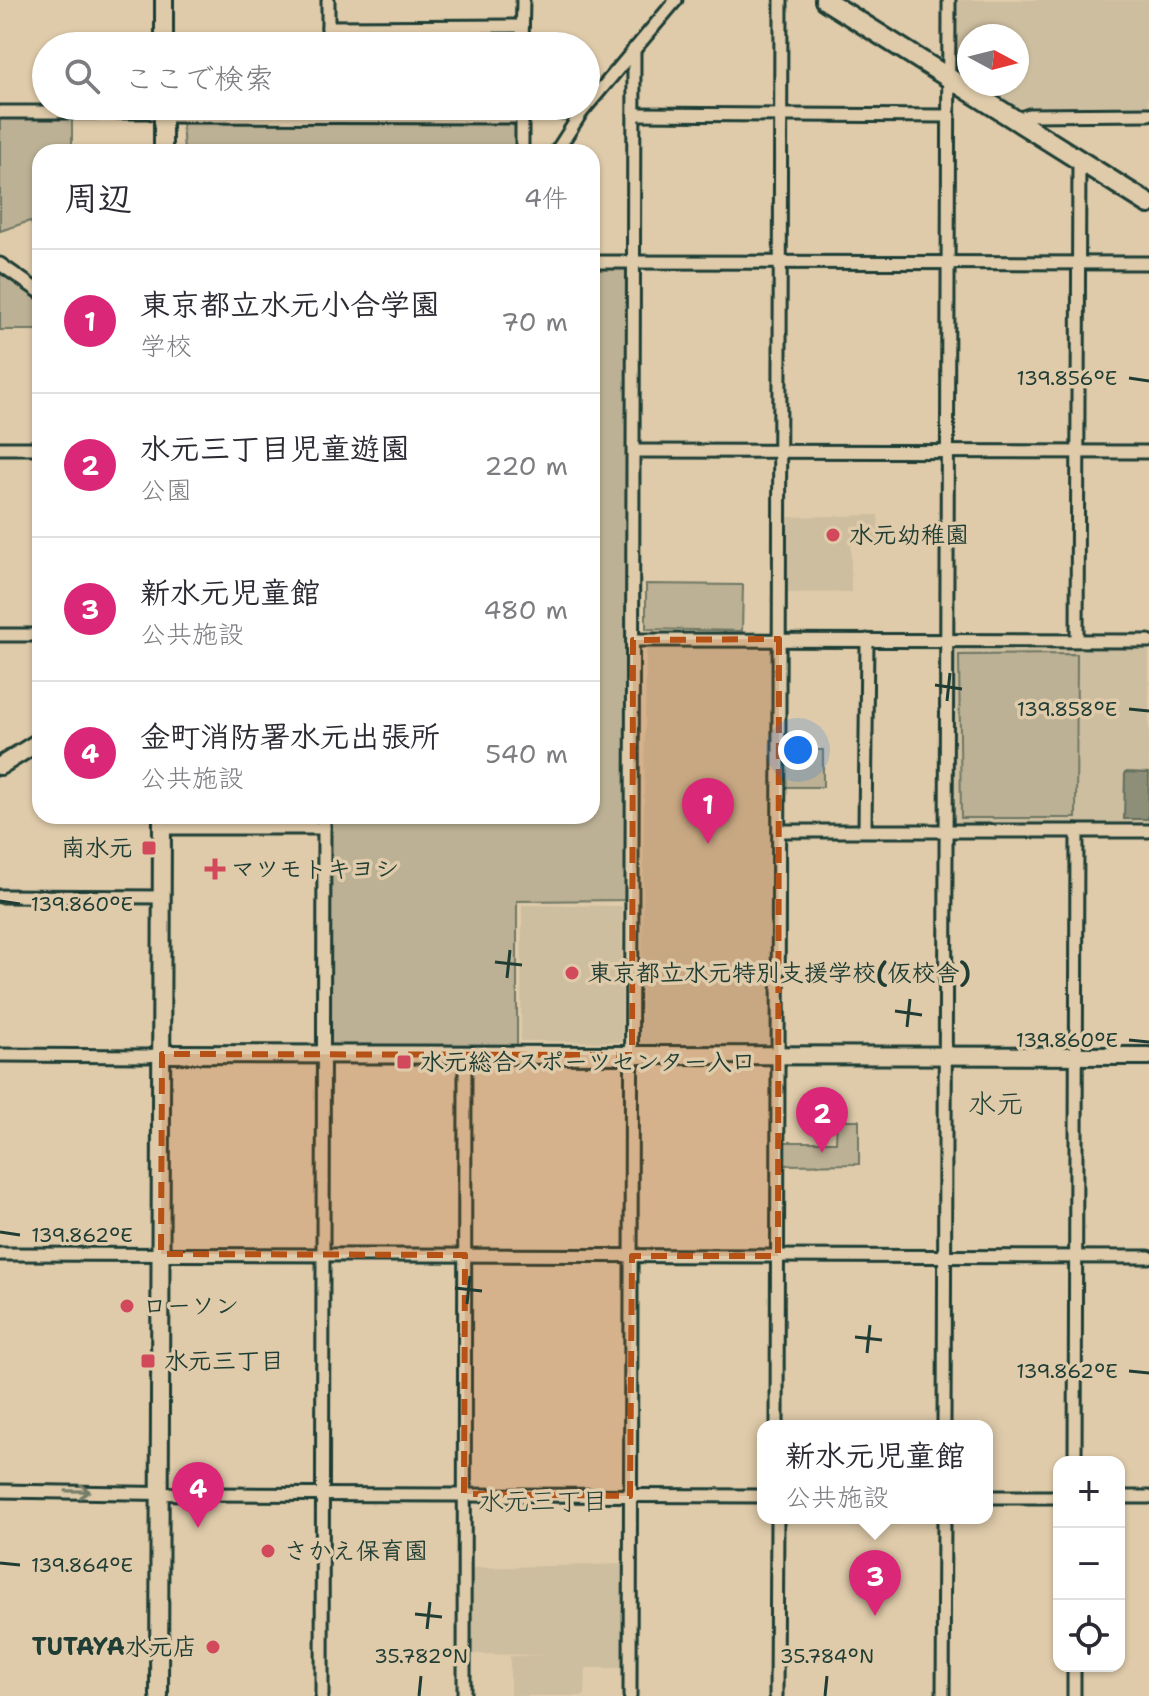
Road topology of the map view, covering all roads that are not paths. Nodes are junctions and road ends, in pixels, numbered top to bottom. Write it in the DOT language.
graph roads {
  1 [pos="164,0"];
  2 [pos="328,0"];
  3 [pos="523,0"];
  4 [pos="676,0"];
  5 [pos="781,0"];
  6 [pos="825,0"];
  7 [pos="949,0"];
  8 [pos="522,26"];
  9 [pos="328,27"];
  10 [pos="164,32"];
  11 [pos="328,32"];
  12 [pos="522,32"];
  13 [pos="634,49"];
  14 [pos="949,77"];
  15 [pos="600,90"];
  16 [pos="0,112"];
  17 [pos="32,112"];
  18 [pos="634,114"];
  19 [pos="1149,114"];
  20 [pos="780,116"];
  21 [pos="949,116"];
  22 [pos="163,120"];
  23 [pos="522,120"];
  24 [pos="577,120"];
  25 [pos="1020,123"];
  26 [pos="163,144"];
  27 [pos="522,144"];
  28 [pos="561,144"];
  29 [pos="1079,160"];
  30 [pos="1148,202"];
  31 [pos="600,262"];
  32 [pos="634,262"];
  33 [pos="780,262"];
  34 [pos="949,263"];
  35 [pos="1078,263"];
  36 [pos="1149,263"];
  37 [pos="0,264"];
  38 [pos="32,286"];
  39 [pos="0,448"];
  40 [pos="32,448"];
  41 [pos="634,451"];
  42 [pos="780,451"];
  43 [pos="1078,451"];
  44 [pos="947,452"];
  45 [pos="1149,452"];
  46 [pos="0,635"];
  47 [pos="32,635"];
  48 [pos="779,639"];
  49 [pos="633,640"];
  50 [pos="867,640"];
  51 [pos="946,640"];
  52 [pos="1077,640"];
  53 [pos="1149,641"];
  54 [pos="32,746"];
  55 [pos="0,766"];
  56 [pos="162,824"];
  57 [pos="324,824"];
  58 [pos="865,830"];
  59 [pos="779,831"];
  60 [pos="946,831"];
  61 [pos="1077,831"];
  62 [pos="1149,831"];
  63 [pos="0,896"];
  64 [pos="162,897"];
  65 [pos="162,1054"];
  66 [pos="324,1054"];
  67 [pos="465,1054"];
  68 [pos="0,1055"];
  69 [pos="632,1055"];
  70 [pos="779,1056"];
  71 [pos="945,1056"];
  72 [pos="1149,1056"];
  73 [pos="1076,1057"];
  74 [pos="0,1254"];
  75 [pos="161,1254"];
  76 [pos="324,1254"];
  77 [pos="465,1255"];
  78 [pos="632,1256"];
  79 [pos="778,1256"];
  80 [pos="1076,1256"];
  81 [pos="944,1257"];
  82 [pos="1149,1257"];
  83 [pos="777,1420"];
  84 [pos="944,1420"];
  85 [pos="1075,1456"];
  86 [pos="0,1491"];
  87 [pos="160,1492"];
  88 [pos="323,1494"];
  89 [pos="464,1494"];
  90 [pos="630,1496"];
  91 [pos="757,1496"];
  92 [pos="993,1497"];
  93 [pos="1053,1497"];
  94 [pos="1125,1497"];
  95 [pos="1149,1497"];
  96 [pos="777,1524"];
  97 [pos="944,1524"];
  98 [pos="1074,1672"];
  99 [pos="159,1696"];
  100 [pos="322,1696"];
  101 [pos="464,1696"];
  102 [pos="630,1696"];
  103 [pos="776,1696"];
  104 [pos="943,1696"];
  105 [pos="1074,1696"];
  1 -- 10 [label="street"];
  2 -- 9 [label="street"];
  3 -- 8 [label="street"];
  4 -- 13 [label="street"];
  5 -- 20 [label="street"];
  6 -- 14 [label="main road"];
  7 -- 14 [label="street"];
  8 -- 9 [label="street"];
  8 -- 12 [label="street"];
  9 -- 11 [label="street"];
  13 -- 15 [label="street"];
  13 -- 18 [label="street"];
  14 -- 21 [label="street"];
  14 -- 25 [label="main road"];
  16 -- 17 [label="street"];
  18 -- 20 [label="street"];
  18 -- 32 [label="street"];
  19 -- 25 [label="street"];
  20 -- 21 [label="street"];
  20 -- 33 [label="street"];
  21 -- 34 [label="street"];
  22 -- 26 [label="street"];
  23 -- 27 [label="street"];
  24 -- 28 [label="street"];
  25 -- 29 [label="main road"];
  29 -- 30 [label="main road"];
  29 -- 35 [label="street"];
  31 -- 32 [label="street"];
  32 -- 33 [label="street"];
  32 -- 41 [label="street"];
  33 -- 34 [label="street"];
  33 -- 42 [label="street"];
  34 -- 35 [label="street"];
  34 -- 44 [label="street"];
  35 -- 36 [label="street"];
  35 -- 43 [label="street"];
  37 -- 38 [label="street"];
  39 -- 40 [label="street"];
  41 -- 42 [label="street"];
  41 -- 49 [label="street"];
  42 -- 44 [label="street"];
  42 -- 48 [label="street"];
  43 -- 44 [label="street"];
  43 -- 45 [label="street"];
  43 -- 52 [label="street"];
  44 -- 51 [label="street"];
  46 -- 47 [label="street"];
  48 -- 49 [label="street"];
  48 -- 50 [label="street"];
  48 -- 59 [label="street"];
  49 -- 69 [label="street"];
  50 -- 51 [label="street"];
  50 -- 58 [label="street"];
  51 -- 52 [label="street"];
  51 -- 60 [label="street"];
  52 -- 53 [label="street"];
  54 -- 55 [label="street"];
  56 -- 64 [label="street"];
  57 -- 66 [label="street"];
  58 -- 59 [label="street"];
  58 -- 60 [label="street"];
  59 -- 70 [label="street"];
  60 -- 61 [label="street"];
  60 -- 71 [label="street"];
  61 -- 62 [label="street"];
  61 -- 73 [label="street"];
  63 -- 64 [label="street"];
  64 -- 65 [label="street"];
  65 -- 66 [label="street"];
  65 -- 68 [label="street"];
  65 -- 75 [label="street"];
  66 -- 67 [label="street"];
  66 -- 76 [label="street"];
  67 -- 69 [label="street"];
  67 -- 77 [label="street"];
  69 -- 70 [label="street"];
  69 -- 78 [label="street"];
  70 -- 71 [label="street"];
  70 -- 79 [label="street"];
  71 -- 73 [label="street"];
  71 -- 81 [label="street"];
  72 -- 73 [label="street"];
  73 -- 80 [label="street"];
  74 -- 75 [label="street"];
  75 -- 76 [label="street"];
  75 -- 87 [label="street"];
  76 -- 77 [label="street"];
  76 -- 88 [label="street"];
  77 -- 78 [label="street"];
  77 -- 89 [label="street"];
  78 -- 79 [label="street"];
  78 -- 90 [label="street"];
  79 -- 81 [label="street"];
  79 -- 83 [label="street"];
  80 -- 81 [label="street"];
  80 -- 82 [label="street"];
  80 -- 85 [label="street"];
  81 -- 84 [label="street"];
  86 -- 87 [label="street, one-way"];
  87 -- 88 [label="street"];
  87 -- 99 [label="street"];
  88 -- 89 [label="street"];
  88 -- 100 [label="street"];
  89 -- 90 [label="street"];
  89 -- 101 [label="street"];
  90 -- 91 [label="street"];
  90 -- 102 [label="street"];
  92 -- 93 [label="street"];
  94 -- 95 [label="street"];
  96 -- 103 [label="street"];
  97 -- 104 [label="street"];
  98 -- 105 [label="street"];
}
